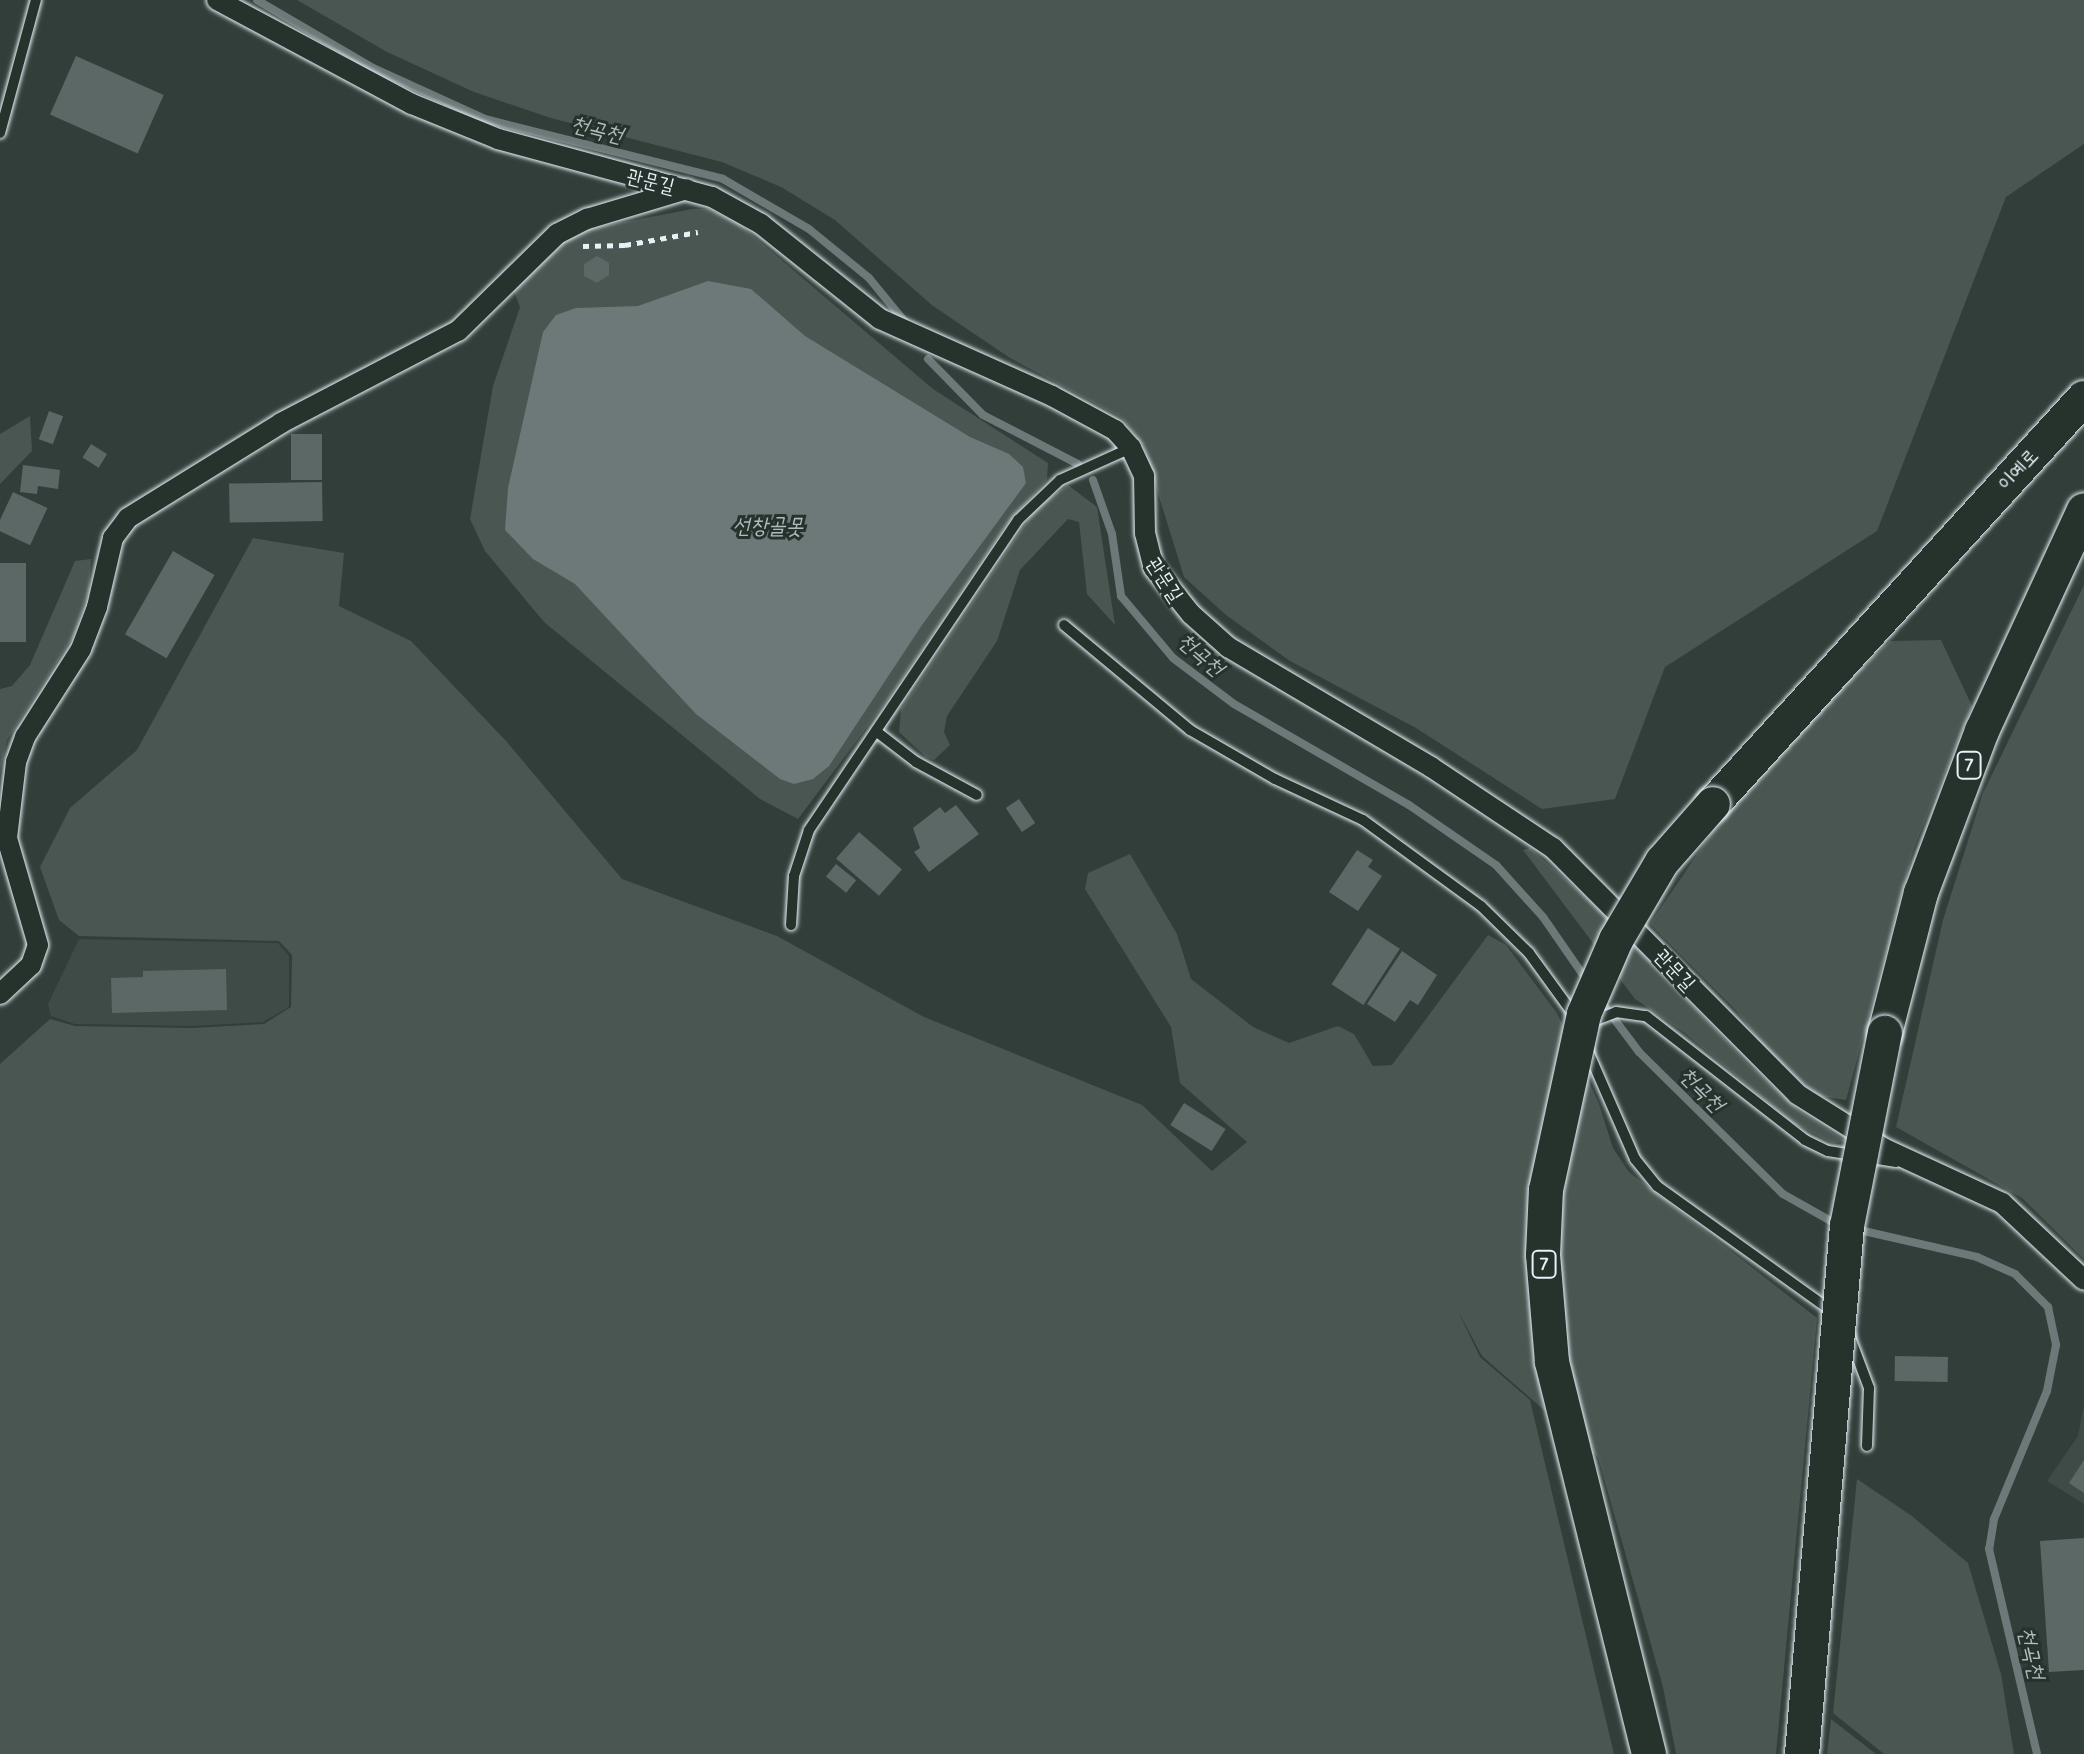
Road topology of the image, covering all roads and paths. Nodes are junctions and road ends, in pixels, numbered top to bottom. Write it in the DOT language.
graph roads {
  1 [pos="36,0"];
  2 [pos="217,0"];
  3 [pos="0,133"];
  4 [pos="687,189"];
  5 [pos="698,232"];
  6 [pos="557,234"];
  7 [pos="2084,398"];
  8 [pos="1131,448"];
  9 [pos="2084,510"];
  10 [pos="1064,625"];
  11 [pos="877,732"];
  12 [pos="977,795"];
  13 [pos="791,925"];
  14 [pos="0,994"];
  15 [pos="1578,1026"];
  16 [pos="1914,1164"];
  17 [pos="2084,1280"];
  18 [pos="1867,1446"];
  19 [pos="1649,1754"];
  20 [pos="1802,1754"];
  1 -- 3 [label="lane"];
  2 -- 4 [label="street, 관문길"];
  4 -- 6 [label="street"];
  4 -- 8 [label="street, 관문길"];
  5 -- 6 [label="path"];
  6 -- 14 [label="street"];
  7 -- 19 [label="highway, 이예로 / 7, bridge"];
  8 -- 11 [label="lane"];
  8 -- 16 [label="street, 관문길"];
  9 -- 20 [label="highway, 7, bridge"];
  10 -- 15 [label="lane"];
  11 -- 12 [label="lane"];
  11 -- 13 [label="lane"];
  15 -- 16 [label="lane"];
  15 -- 18 [label="lane"];
  16 -- 17 [label="street, 관문길"];
}
